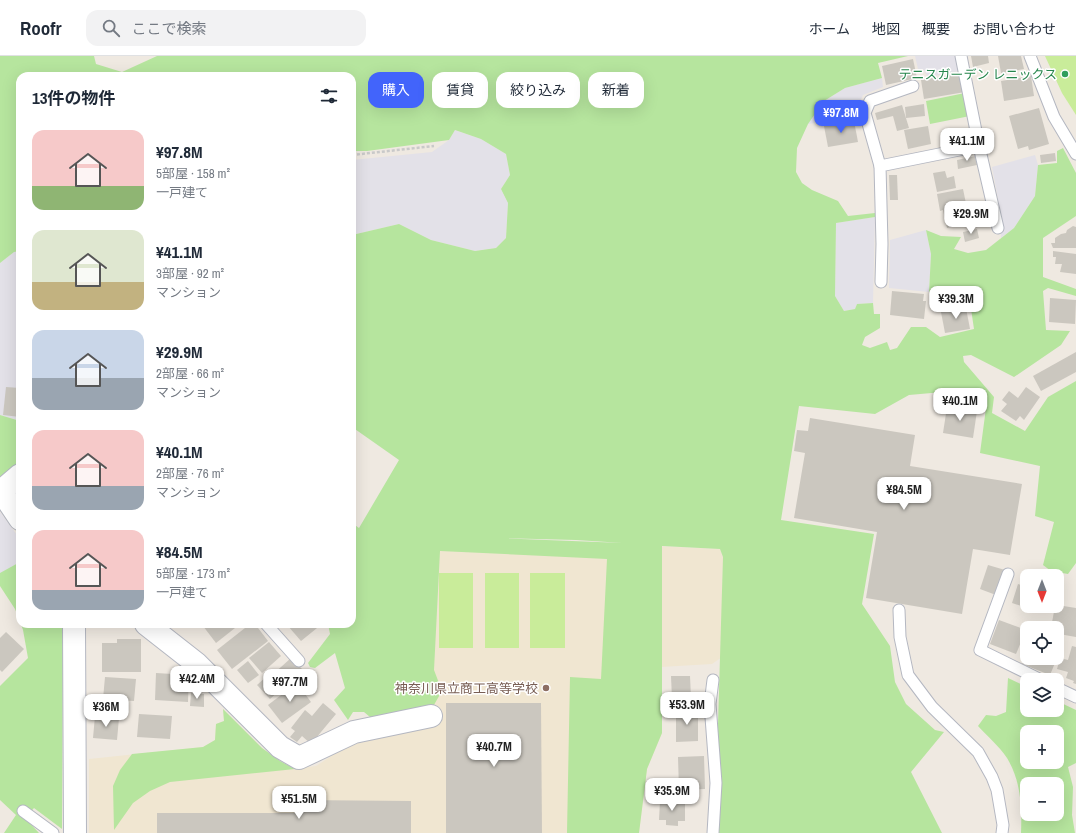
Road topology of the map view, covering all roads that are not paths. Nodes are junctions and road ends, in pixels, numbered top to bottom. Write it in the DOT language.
graph roads {
  1 [pos="961,56"];
  2 [pos="1030,56"];
  3 [pos="913,86"];
  4 [pos="979,146"];
  5 [pos="1076,154"];
  6 [pos="880,166"];
  7 [pos="998,228"];
  8 [pos="881,282"];
  9 [pos="16,478"];
  10 [pos="0,491"];
  11 [pos="16,513"];
  12 [pos="1008,574"];
  13 [pos="899,610"];
  14 [pos="74,628"];
  15 [pos="151,628"];
  16 [pos="270,628"];
  17 [pos="299,661"];
  18 [pos="1027,673"];
  19 [pos="713,680"];
  20 [pos="1064,691"];
  21 [pos="1076,697"];
  22 [pos="431,716"];
  23 [pos="23,811"];
  24 [pos="53,833"];
  25 [pos="76,833"];
  26 [pos="713,833"];
  27 [pos="1002,833"];
  1 -- 4 [label="lane"];
  2 -- 5 [label="lane"];
  3 -- 6 [label="lane"];
  4 -- 6 [label="lane"];
  4 -- 7 [label="lane"];
  6 -- 8 [label="lane"];
  9 -- 10 [label="street"];
  10 -- 11 [label="street"];
  12 -- 18 [label="lane"];
  13 -- 27 [label="lane"];
  14 -- 25 [label="street"];
  15 -- 22 [label="street"];
  16 -- 17 [label="lane"];
  19 -- 26 [label="lane"];
  20 -- 21 [label="lane"];
  23 -- 24 [label="lane"];
}
